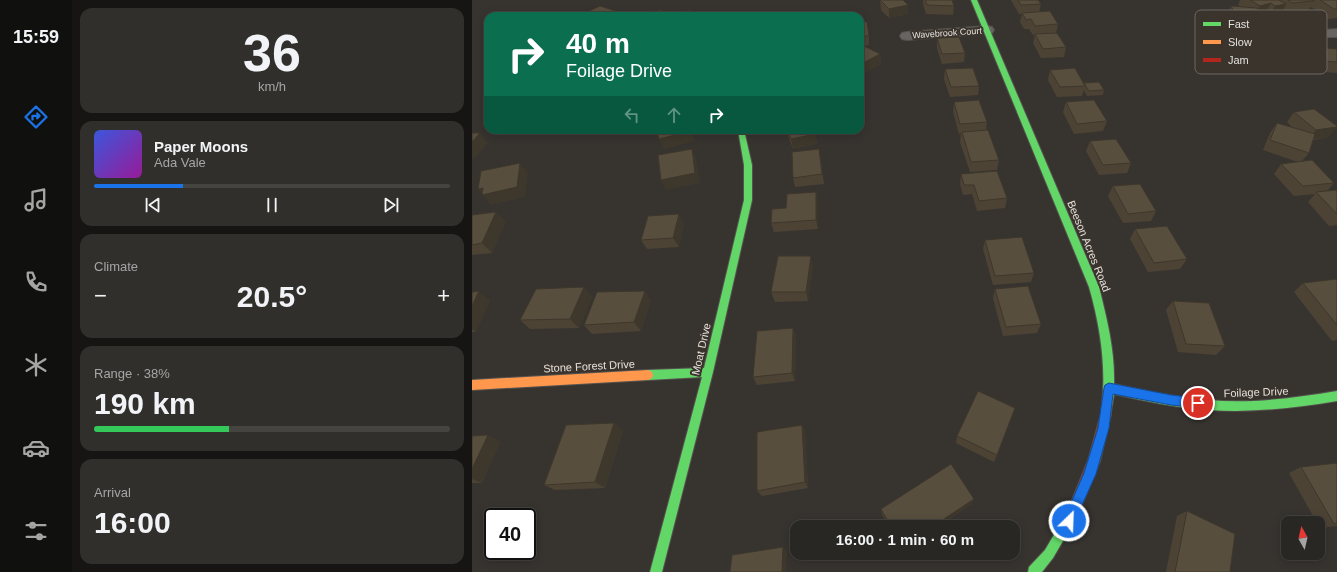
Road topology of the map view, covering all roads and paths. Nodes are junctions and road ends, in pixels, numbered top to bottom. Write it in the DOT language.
graph roads {
  1 [pos="974,0"];
  2 [pos="986,30"];
  3 [pos="1337,33"];
  4 [pos="1327,34"];
  5 [pos="907,36"];
  6 [pos="742,134"];
  7 [pos="708,372"];
  8 [pos="472,385"];
  9 [pos="1109,388"];
  10 [pos="1335,396"];
  11 [pos="656,572"];
  12 [pos="1034,572"];
  1 -- 2 [label="street, Beeson Acres Road"];
  2 -- 5 [label="street, Wavebrook Court"];
  2 -- 9 [label="street, Beeson Acres Road"];
  3 -- 4 [label="street"];
  6 -- 7 [label="street, Moat Drive"];
  7 -- 8 [label="street, Stone Forest Drive"];
  7 -- 11 [label="street, Moat Drive"];
  9 -- 10 [label="street, Foilage Drive"];
  9 -- 12 [label="street, Beeson Acres Road"];
}
